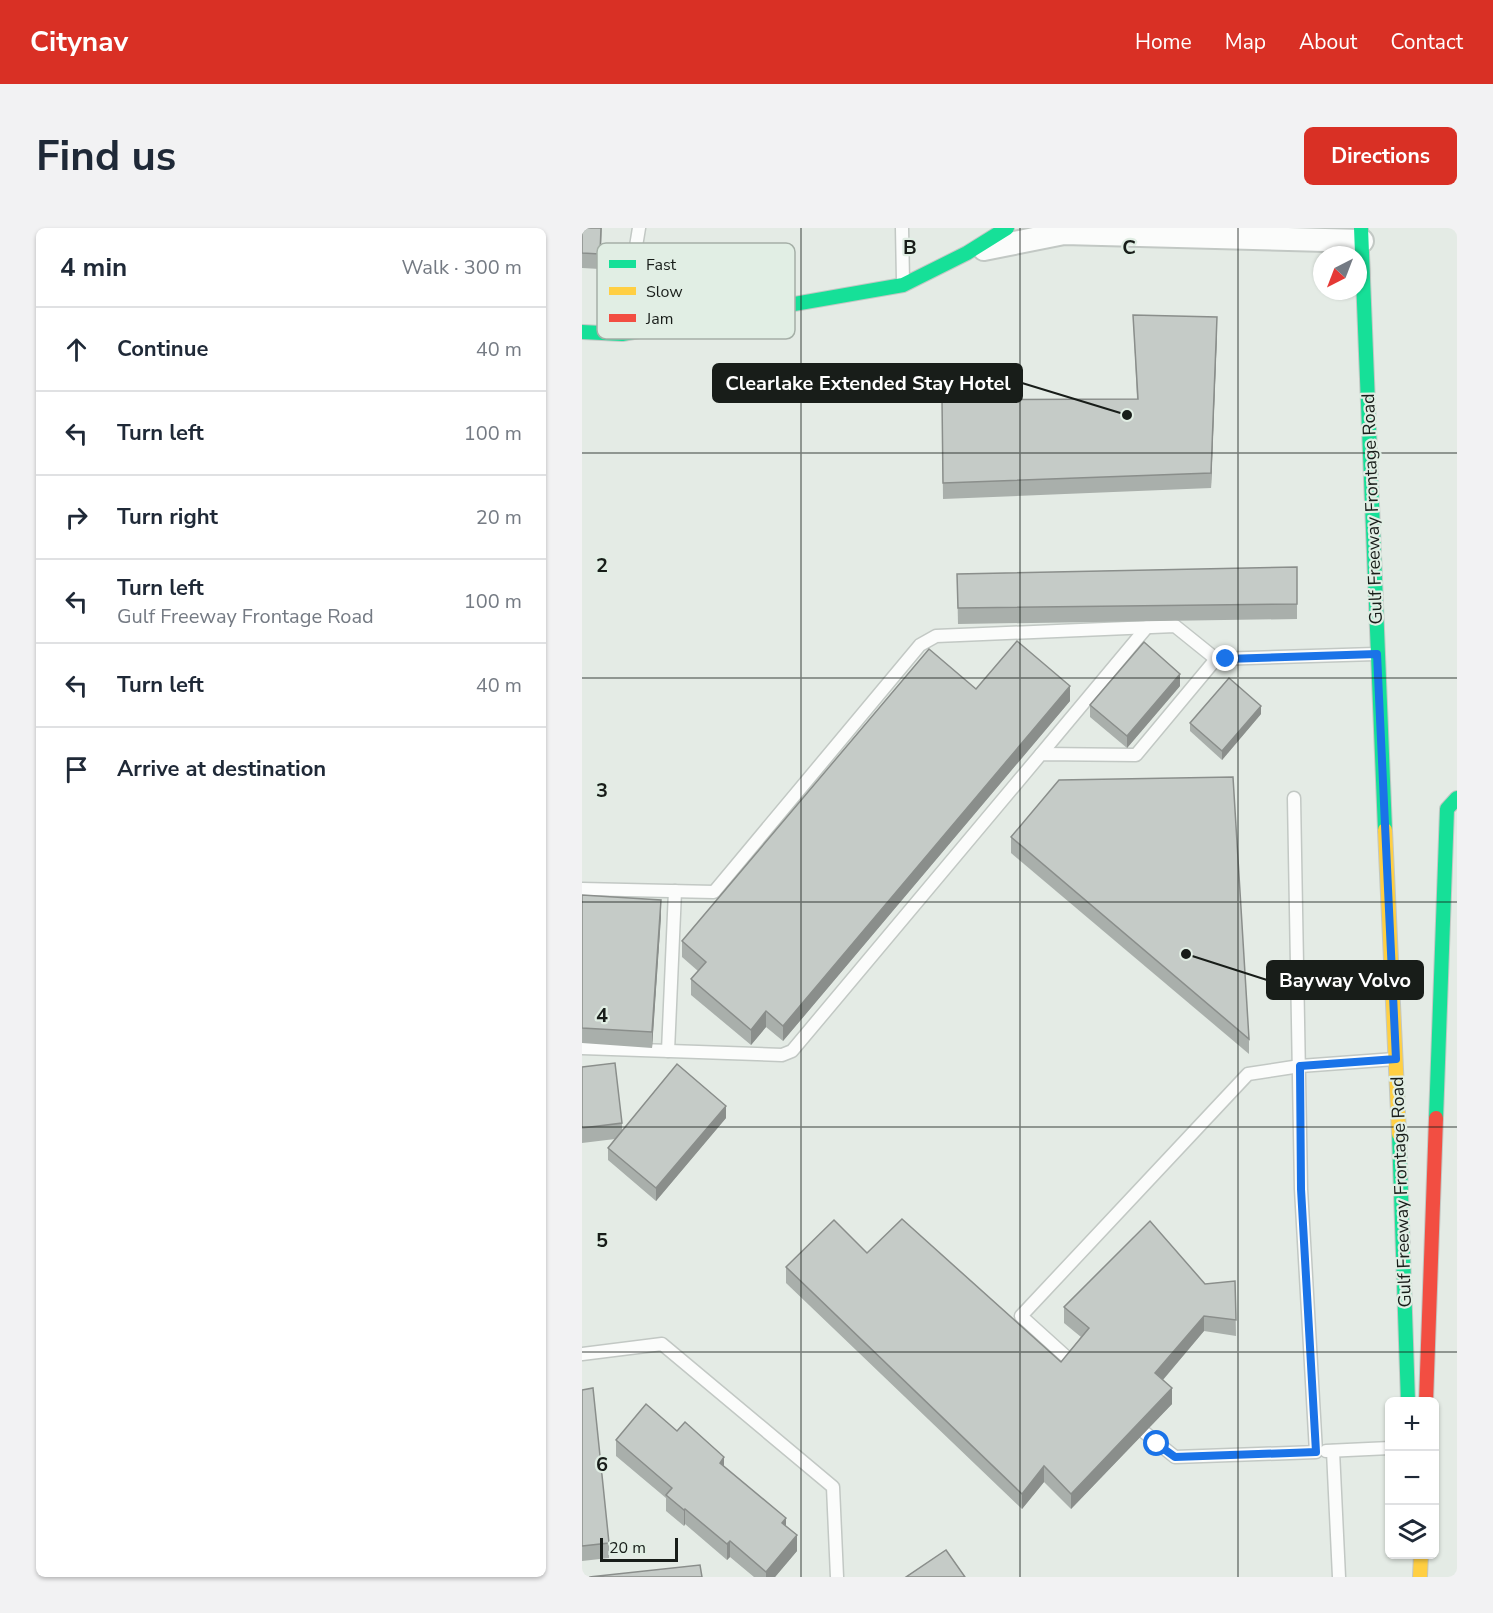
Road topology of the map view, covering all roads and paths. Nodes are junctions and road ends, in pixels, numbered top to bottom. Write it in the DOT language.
graph roads {
  1 [pos="639,228"];
  2 [pos="902,228"];
  3 [pos="1007,228"];
  4 [pos="1361,235"];
  5 [pos="637,243"];
  6 [pos="967,252"];
  7 [pos="903,285"];
  8 [pos="795,303"];
  9 [pos="582,332"];
  10 [pos="597,332"];
  11 [pos="1147,627"];
  12 [pos="1377,654"];
  13 [pos="1216,659"];
  14 [pos="1041,754"];
  15 [pos="1294,798"];
  16 [pos="1457,798"];
  17 [pos="582,889"];
  18 [pos="675,891"];
  19 [pos="582,1048"];
  20 [pos="668,1051"];
  21 [pos="1396,1059"];
  22 [pos="1300,1066"];
  23 [pos="582,1354"];
  24 [pos="1073,1363"];
  25 [pos="1408,1397"];
  26 [pos="1426,1397"];
  27 [pos="1144,1432"];
  28 [pos="1385,1448"];
  29 [pos="1333,1451"];
  30 [pos="1316,1452"];
  31 [pos="1413,1559"];
  32 [pos="1421,1559"];
  33 [pos="837,1577"];
  34 [pos="1339,1577"];
  35 [pos="1414,1577"];
  36 [pos="1420,1577"];
  1 -- 5 [label="lane"];
  2 -- 7 [label="lane"];
  3 -- 6 [label="main road"];
  4 -- 6 [label="street"];
  4 -- 12 [label="main road, Gulf Freeway Frontage Road"];
  6 -- 7 [label="main road"];
  7 -- 8 [label="main road"];
  9 -- 10 [label="main road"];
  11 -- 13 [label="lane"];
  11 -- 14 [label="lane"];
  11 -- 18 [label="lane"];
  12 -- 13 [label="lane"];
  12 -- 21 [label="main road, Gulf Freeway Frontage Road"];
  13 -- 14 [label="lane"];
  14 -- 20 [label="lane"];
  15 -- 22 [label="lane"];
  16 -- 26 [label="main road"];
  17 -- 18 [label="lane"];
  18 -- 20 [label="lane"];
  19 -- 20 [label="lane"];
  21 -- 22 [label="lane"];
  21 -- 25 [label="main road, Gulf Freeway Frontage Road"];
  22 -- 24 [label="lane"];
  22 -- 30 [label="lane"];
  23 -- 33 [label="lane"];
  27 -- 30 [label="lane"];
  28 -- 29 [label="lane"];
  29 -- 30 [label="lane"];
  29 -- 34 [label="lane"];
  31 -- 35 [label="main road"];
  32 -- 36 [label="main road"];
}
